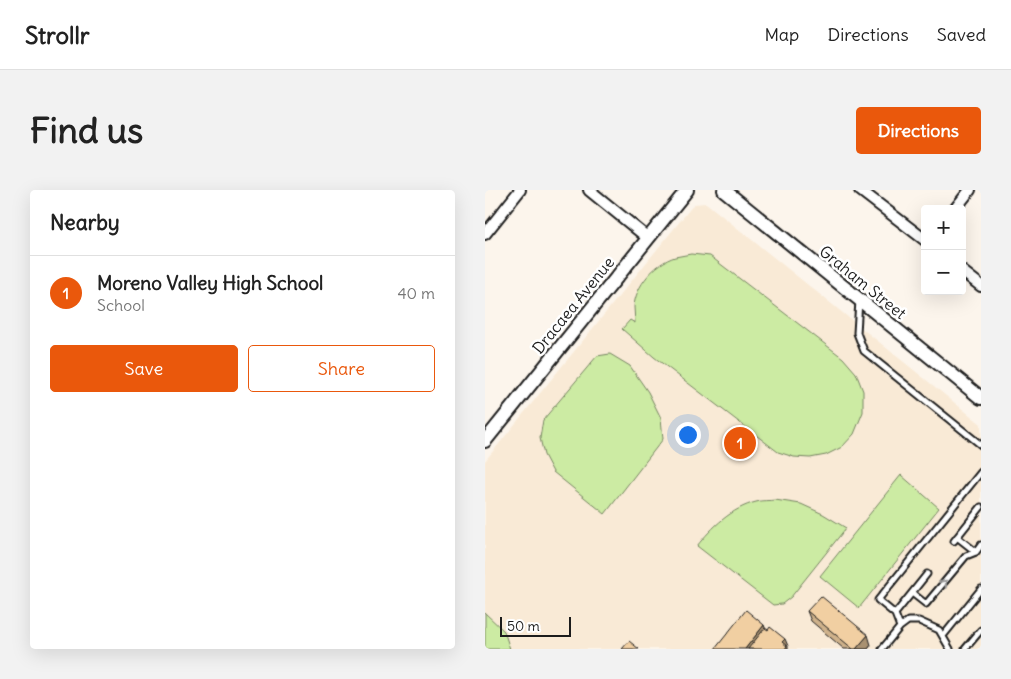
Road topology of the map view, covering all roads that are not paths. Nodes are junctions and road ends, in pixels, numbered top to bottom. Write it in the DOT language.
graph roads {
  1 [pos="520,190"];
  2 [pos="589,190"];
  3 [pos="687,190"];
  4 [pos="724,190"];
  5 [pos="860,190"];
  6 [pos="970,190"];
  7 [pos="958,205"];
  8 [pos="485,234"];
  9 [pos="921,237"];
  10 [pos="648,238"];
  11 [pos="966,274"];
  12 [pos="981,286"];
  13 [pos="859,300"];
  14 [pos="979,393"];
  15 [pos="485,441"];
  16 [pos="981,445"];
  17 [pos="981,472"];
  18 [pos="981,507"];
  19 [pos="981,545"];
  20 [pos="976,552"];
  21 [pos="927,574"];
  22 [pos="981,589"];
  23 [pos="912,593"];
  24 [pos="895,614"];
  25 [pos="900,627"];
  26 [pos="981,630"];
  27 [pos="943,636"];
  28 [pos="882,649"];
  29 [pos="950,649"];
  30 [pos="965,649"];
  1 -- 8 [label="street"];
  2 -- 10 [label="street"];
  3 -- 10 [label="street, Dracaea Avenue"];
  4 -- 13 [label="street, Graham Street"];
  5 -- 9 [label="street"];
  6 -- 7 [label="street"];
  10 -- 15 [label="street, Dracaea Avenue"];
  11 -- 12 [label="street"];
  13 -- 14 [label="street, Graham Street"];
  13 -- 16 [label="lane"];
  17 -- 24 [label="lane"];
  18 -- 20 [label="lane"];
  19 -- 20 [label="lane"];
  23 -- 20 [label="lane, one-way"];
  21 -- 23 [label="lane"];
  22 -- 27 [label="lane"];
  23 -- 24 [label="lane"];
  24 -- 25 [label="lane"];
  25 -- 27 [label="lane"];
  25 -- 28 [label="lane"];
  26 -- 30 [label="lane"];
  27 -- 29 [label="lane"];
}
